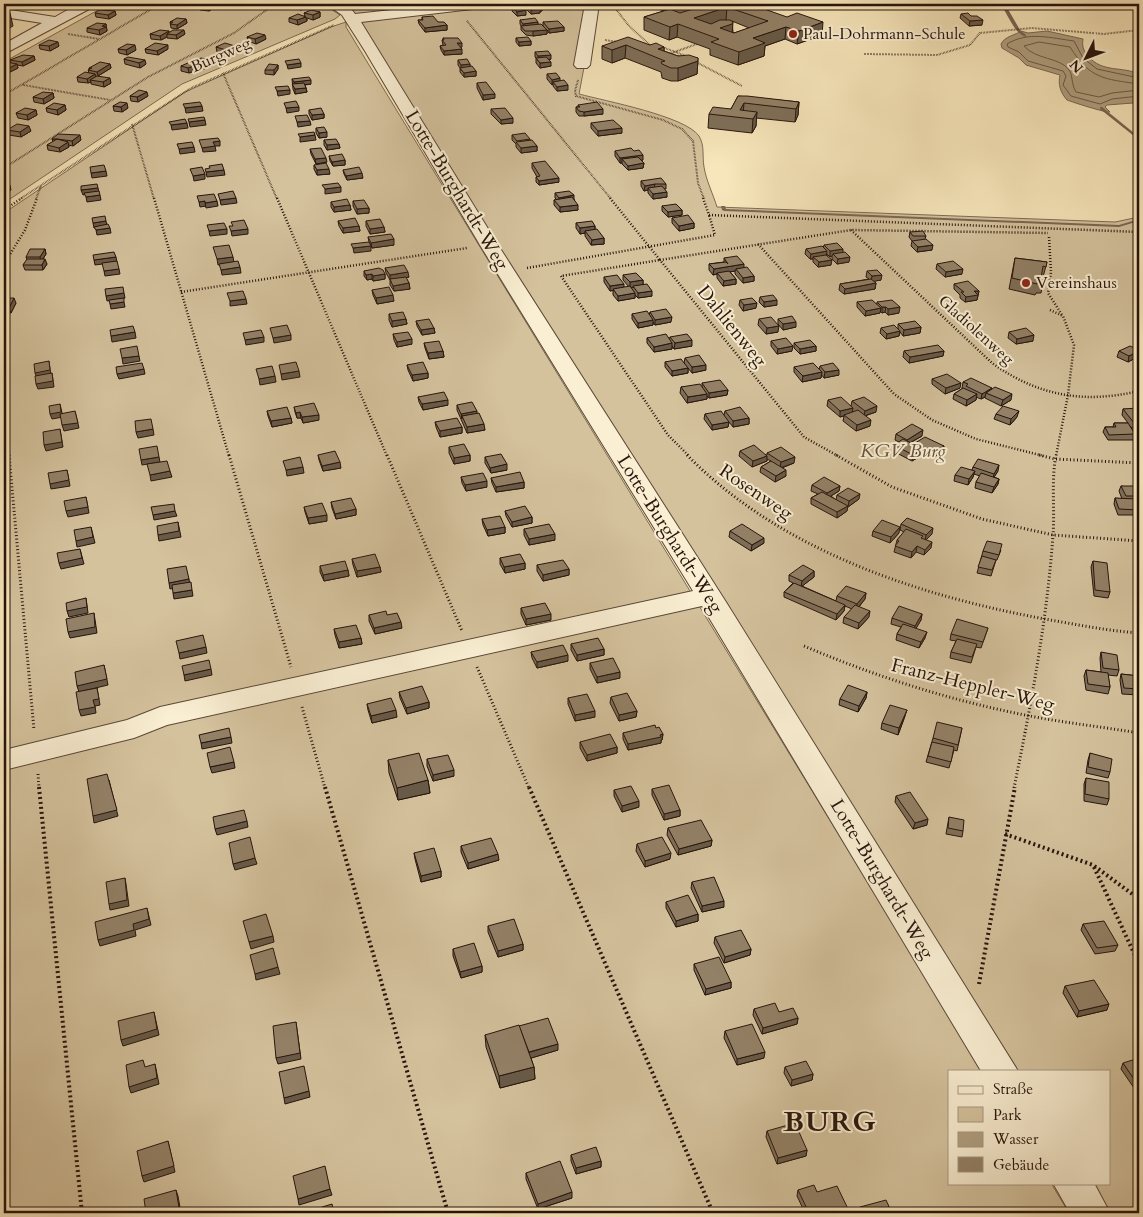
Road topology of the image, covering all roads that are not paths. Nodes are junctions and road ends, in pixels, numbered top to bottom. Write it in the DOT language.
graph roads {
  1 [pos="88,4"];
  2 [pos="333,4"];
  3 [pos="481,4"];
  4 [pos="592,4"];
  5 [pos="4,13"];
  6 [pos="352,19"];
  7 [pos="56,21"];
  8 [pos="586,39"];
  9 [pos="604,40"];
  10 [pos="4,50"];
  11 [pos="582,65"];
  12 [pos="708,596"];
  13 [pos="4,760"];
  14 [pos="999,1070"];
  15 [pos="1073,1184"];
  16 [pos="1091,1213"];
  1 -- 7 [label="street"];
  2 -- 6 [label="street, Lotte-Burghardt-Weg"];
  3 -- 6 [label="street"];
  4 -- 8 [label="street"];
  5 -- 7 [label="street"];
  6 -- 12 [label="street, Lotte-Burghardt-Weg"];
  7 -- 10 [label="street"];
  8 -- 9 [label="street"];
  8 -- 11 [label="street"];
  12 -- 13 [label="street"];
  12 -- 14 [label="street, Lotte-Burghardt-Weg"];
  15 -- 16 [label="street"];
}
